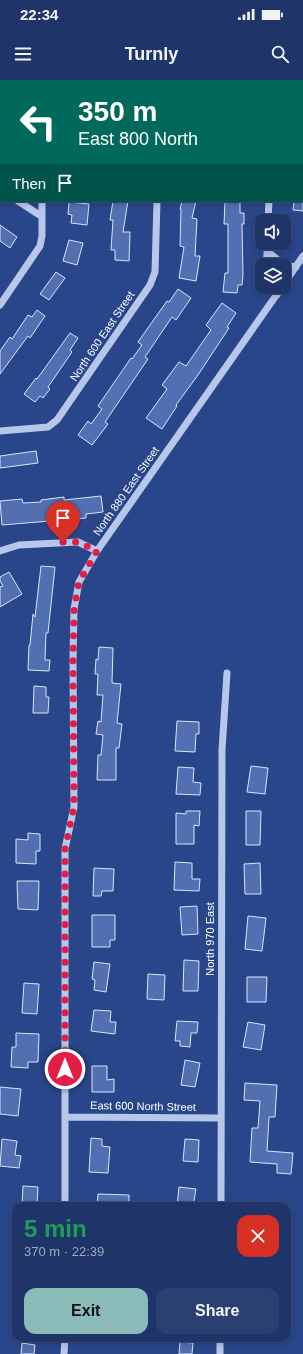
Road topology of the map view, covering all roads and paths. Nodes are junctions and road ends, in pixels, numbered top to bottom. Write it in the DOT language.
graph roads {
  1 [pos="20,202"];
  2 [pos="42,202"];
  3 [pos="157,202"];
  4 [pos="269,202"];
  5 [pos="268,214"];
  6 [pos="41,216"];
  7 [pos="268,251"];
  8 [pos="303,256"];
  9 [pos="267,258"];
  10 [pos="296,267"];
  11 [pos="291,274"];
  12 [pos="277,295"];
  13 [pos="0,305"];
  14 [pos="0,431"];
  15 [pos="0,551"];
  16 [pos="97,551"];
  17 [pos="227,673"];
  18 [pos="65,1117"];
  19 [pos="221,1118"];
  20 [pos="65,1202"];
  21 [pos="221,1202"];
  22 [pos="65,1342"];
  23 [pos="220,1342"];
  24 [pos="64,1354"];
  25 [pos="220,1354"];
  1 -- 6 [label="street"];
  2 -- 6 [label="street"];
  3 -- 14 [label="street, North 600 East Street"];
  4 -- 5 [label="street"];
  6 -- 13 [label="street"];
  7 -- 9 [label="street"];
  7 -- 10 [label="street"];
  8 -- 10 [label="street"];
  10 -- 11 [label="street"];
  12 -- 16 [label="street, North 880 East Street"];
  15 -- 16 [label="street"];
  16 -- 18 [label="street, North 880 East Street"];
  17 -- 19 [label="street, North 970 East"];
  18 -- 19 [label="street, East 600 North Street"];
  18 -- 20 [label="street, North 880 East Street"];
  19 -- 21 [label="street, North 970 East"];
  22 -- 24 [label="street"];
  23 -- 25 [label="street"];
}
